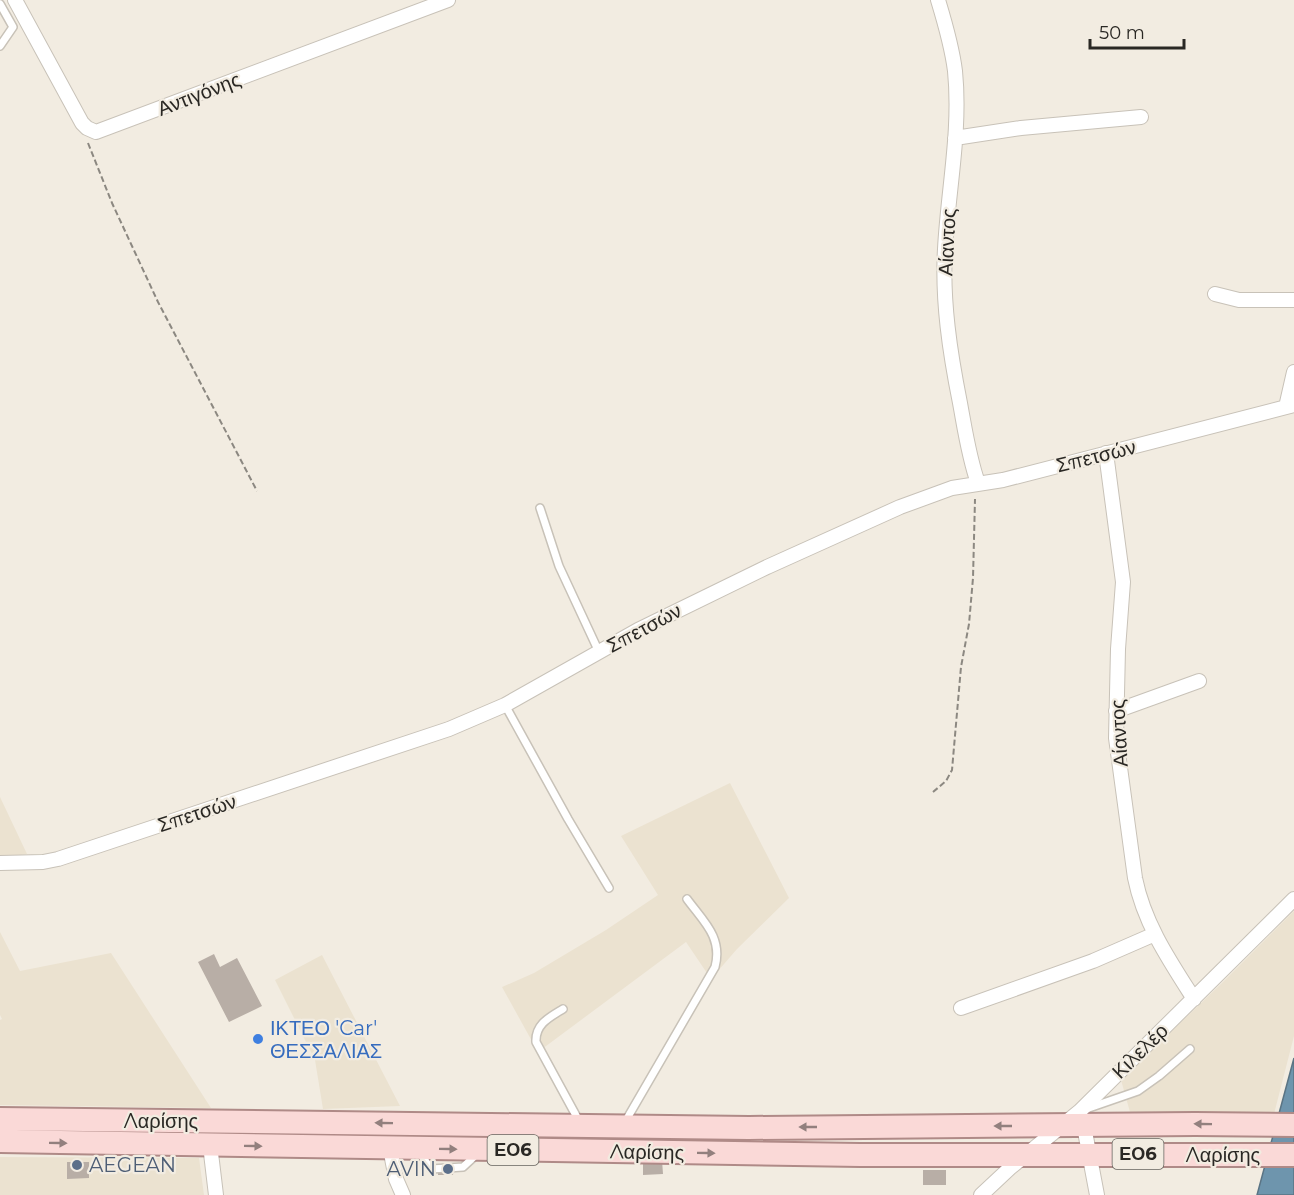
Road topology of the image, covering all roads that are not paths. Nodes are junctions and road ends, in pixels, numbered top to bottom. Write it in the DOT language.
graph roads {
  1 [pos="15,0"];
  2 [pos="448,0"];
  3 [pos="938,0"];
  4 [pos="0,4"];
  5 [pos="0,46"];
  6 [pos="1140,117"];
  7 [pos="955,138"];
  8 [pos="1215,294"];
  9 [pos="1294,300"];
  10 [pos="1294,372"];
  11 [pos="1290,406"];
  12 [pos="1106,453"];
  13 [pos="976,484"];
  14 [pos="540,508"];
  15 [pos="599,652"];
  16 [pos="1199,681"];
  17 [pos="505,705"];
  18 [pos="1116,711"];
  19 [pos="0,863"];
  20 [pos="609,888"];
  21 [pos="687,899"];
  22 [pos="1294,899"];
  23 [pos="1155,934"];
  24 [pos="1194,999"];
  25 [pos="962,1008"];
  26 [pos="563,1009"];
  27 [pos="1190,1048"];
  28 [pos="0,1119"];
  29 [pos="1075,1121"];
  30 [pos="1294,1125"];
  31 [pos="582,1126"];
  32 [pos="622,1127"];
  33 [pos="0,1141"];
  34 [pos="210,1145"];
  35 [pos="390,1148"];
  36 [pos="1027,1154"];
  37 [pos="1089,1154"];
  38 [pos="1294,1155"];
  39 [pos="216,1195"];
  40 [pos="403,1195"];
  41 [pos="981,1195"];
  42 [pos="1097,1195"];
  1 -- 2 [label="street, Αντιγόνης"];
  3 -- 7 [label="street, Αίαντος"];
  4 -- 5 [label="lane"];
  6 -- 7 [label="street"];
  7 -- 13 [label="street, Αίαντος"];
  8 -- 9 [label="street"];
  10 -- 11 [label="street"];
  11 -- 12 [label="street, Σπετσών"];
  12 -- 13 [label="street, Σπετσών"];
  12 -- 18 [label="street, Αίαντος"];
  13 -- 15 [label="street, Σπετσών"];
  14 -- 15 [label="lane"];
  15 -- 17 [label="street, Σπετσών"];
  16 -- 18 [label="street"];
  17 -- 19 [label="street, Σπετσών"];
  17 -- 20 [label="lane"];
  18 -- 23 [label="street, Αίαντος"];
  21 -- 32 [label="lane"];
  22 -- 24 [label="street, Κιλελέρ"];
  23 -- 24 [label="street, Αίαντος"];
  23 -- 25 [label="street"];
  24 -- 29 [label="street, Κιλελέρ"];
  26 -- 31 [label="lane"];
  27 -- 29 [label="lane"];
  31 -- 28 [label="main road, Λαρίσης / ΕΟ6, one-way"];
  30 -- 29 [label="main road, Λαρίσης / ΕΟ6, one-way"];
  29 -- 32 [label="main road, Λαρίσης / ΕΟ6, one-way"];
  29 -- 36 [label="street, Κιλελέρ"];
  29 -- 37 [label="street"];
  31 -- 32 [label="main road, Λαρίσης / ΕΟ6"];
  33 -- 34 [label="main road, Λαρίσης / ΕΟ6, one-way"];
  34 -- 35 [label="main road, Λαρίσης / ΕΟ6, one-way"];
  34 -- 39 [label="street"];
  35 -- 36 [label="main road, Λαρίσης / ΕΟ6, one-way"];
  35 -- 40 [label="street"];
  36 -- 37 [label="main road, Λαρίσης / ΕΟ6"];
  36 -- 41 [label="street, Κιλελέρ"];
  37 -- 38 [label="main road, Λαρίσης / ΕΟ6"];
  37 -- 42 [label="street"];
}
